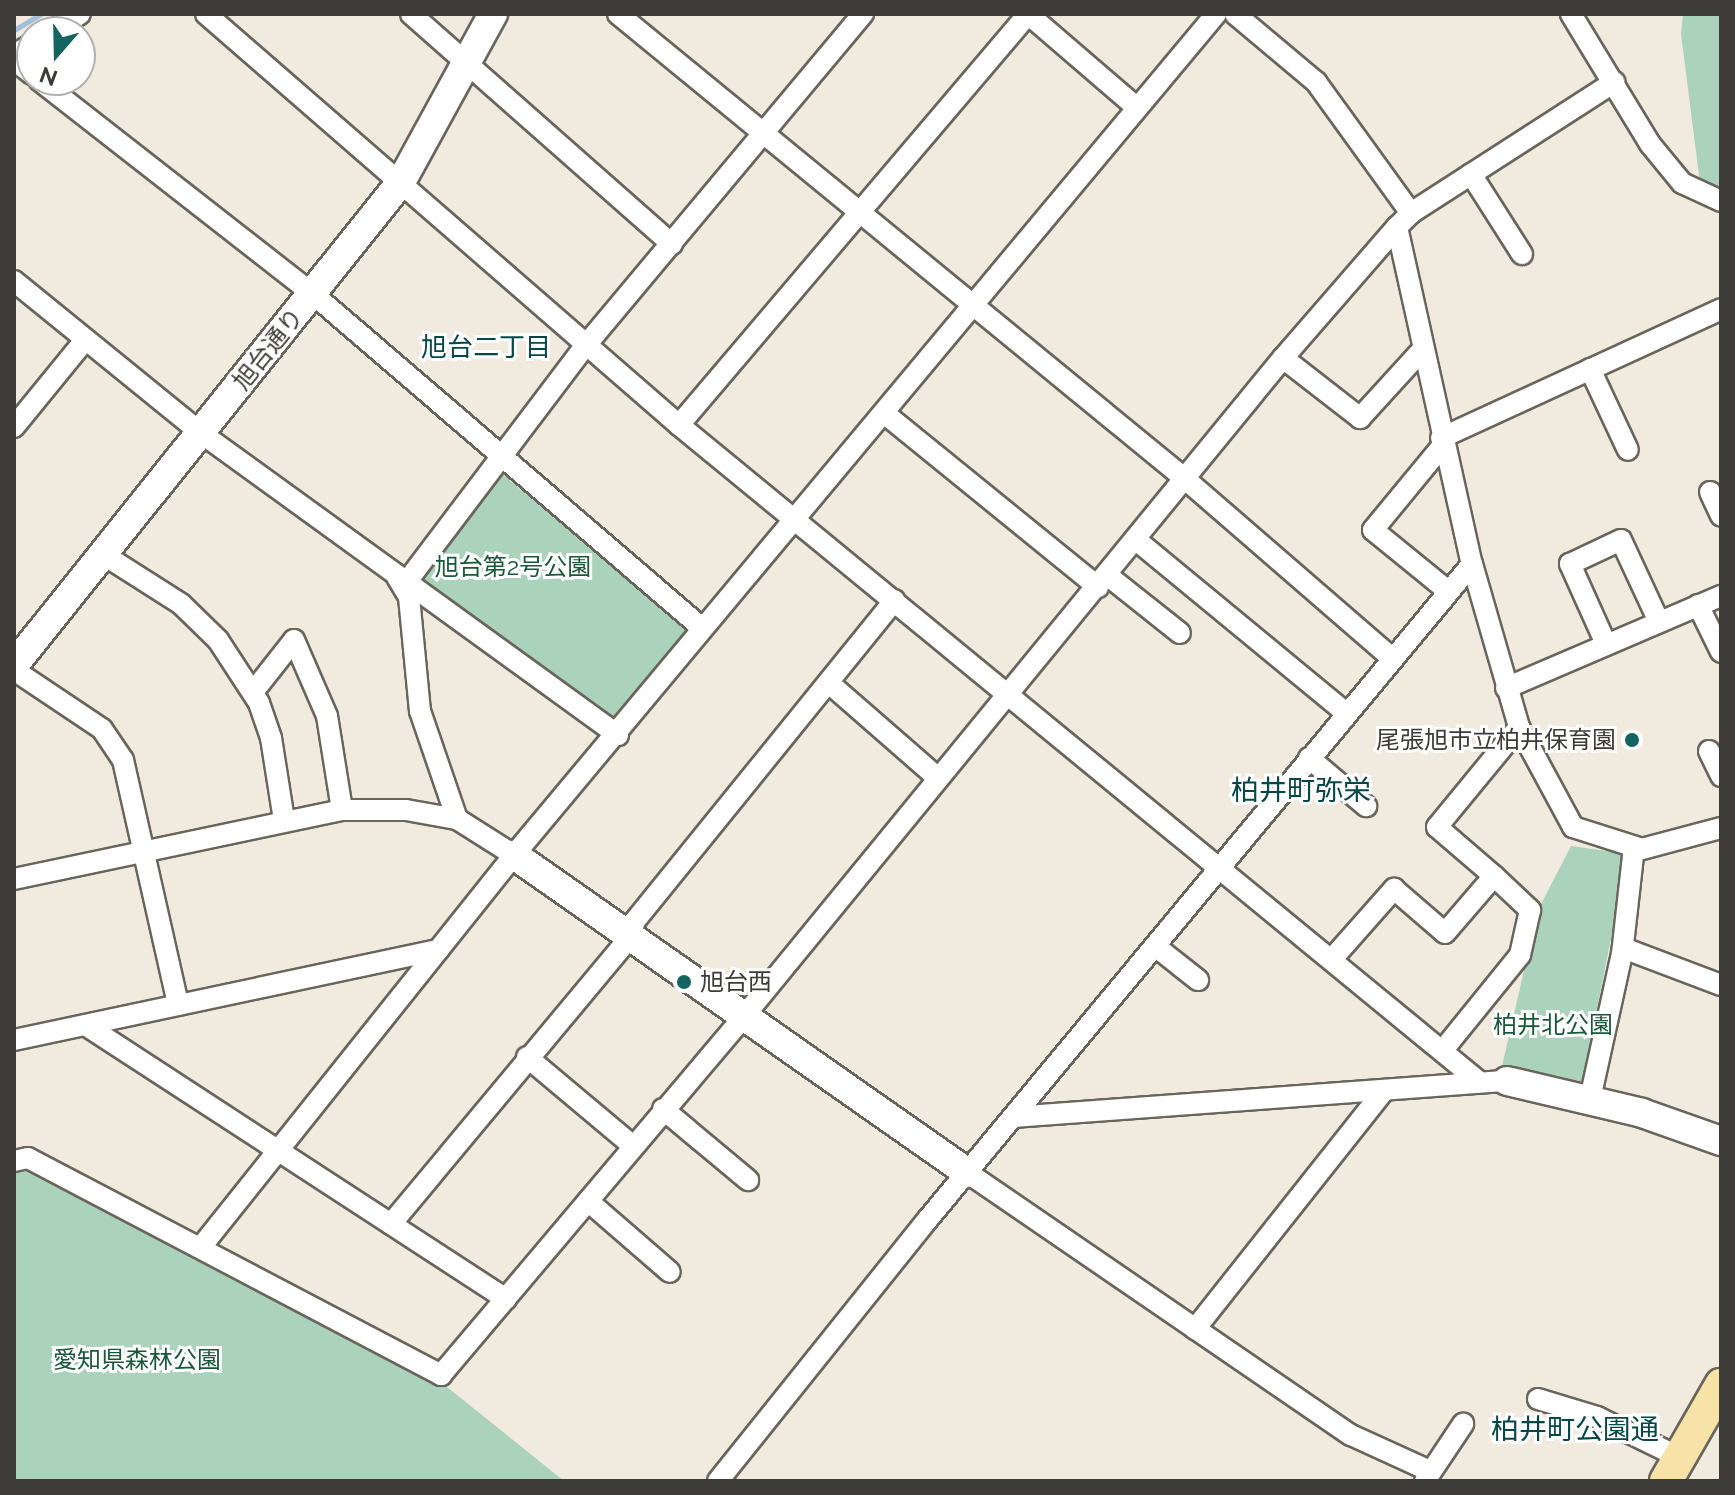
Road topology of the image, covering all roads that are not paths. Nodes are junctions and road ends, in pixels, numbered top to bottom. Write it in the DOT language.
graph roads {
  1 [pos="206,14"];
  2 [pos="411,14"];
  3 [pos="493,14"];
  4 [pos="618,14"];
  5 [pos="1028,14"];
  6 [pos="1216,14"];
  7 [pos="1235,14"];
  8 [pos="1571,14"];
  9 [pos="855,17"];
  10 [pos="466,63"];
  11 [pos="1614,82"];
  12 [pos="59,96"];
  13 [pos="1136,107"];
  14 [pos="761,133"];
  15 [pos="1471,174"];
  16 [pos="401,182"];
  17 [pos="1721,201"];
  18 [pos="862,213"];
  19 [pos="1404,220"];
  20 [pos="672,244"];
  21 [pos="1522,254"];
  22 [pos="14,281"];
  23 [pos="313,294"];
  24 [pos="972,309"];
  25 [pos="1721,309"];
  26 [pos="85,340"];
  27 [pos="586,345"];
  28 [pos="1423,349"];
  29 [pos="1283,358"];
  30 [pos="1590,369"];
  31 [pos="884,413"];
  32 [pos="679,425"];
  33 [pos="14,427"];
  34 [pos="201,433"];
  35 [pos="1442,442"];
  36 [pos="1628,450"];
  37 [pos="500,456"];
  38 [pos="1184,478"];
  39 [pos="1710,492"];
  40 [pos="1721,516"];
  41 [pos="794,518"];
  42 [pos="1135,539"];
  43 [pos="101,553"];
  44 [pos="1472,564"];
  45 [pos="402,577"];
  46 [pos="1102,581"];
  47 [pos="1448,591"];
  48 [pos="1721,596"];
  49 [pos="895,600"];
  50 [pos="1698,605"];
  51 [pos="1659,622"];
  52 [pos="702,628"];
  53 [pos="1180,633"];
  54 [pos="1606,644"];
  55 [pos="1721,652"];
  56 [pos="1392,658"];
  57 [pos="14,667"];
  58 [pos="829,683"];
  59 [pos="1506,688"];
  60 [pos="253,692"];
  61 [pos="1007,693"];
  62 [pos="1346,713"];
  63 [pos="1519,727"];
  64 [pos="618,735"];
  65 [pos="1709,751"];
  66 [pos="1309,758"];
  67 [pos="1721,776"];
  68 [pos="938,778"];
  69 [pos="1366,806"];
  70 [pos="342,810"];
  71 [pos="457,819"];
  72 [pos="284,820"];
  73 [pos="1721,828"];
  74 [pos="1634,847"];
  75 [pos="145,851"];
  76 [pos="514,855"];
  77 [pos="1219,869"];
  78 [pos="1494,876"];
  79 [pos="14,879"];
  80 [pos="632,935"];
  81 [pos="1155,946"];
  82 [pos="1623,948"];
  83 [pos="439,950"];
  84 [pos="1332,959"];
  85 [pos="1198,980"];
  86 [pos="1721,985"];
  87 [pos="178,1005"];
  88 [pos="745,1015"];
  89 [pos="87,1026"];
  90 [pos="14,1040"];
  91 [pos="1443,1050"];
  92 [pos="527,1057"];
  93 [pos="1477,1080"];
  94 [pos="1507,1081"];
  95 [pos="1383,1092"];
  96 [pos="1590,1099"];
  97 [pos="663,1109"];
  98 [pos="1013,1117"];
  99 [pos="1721,1141"];
  100 [pos="633,1146"];
  101 [pos="277,1150"];
  102 [pos="14,1161"];
  103 [pos="968,1173"];
  104 [pos="748,1180"];
  105 [pos="588,1201"];
  106 [pos="391,1224"];
  107 [pos="201,1247"];
  108 [pos="670,1272"];
  109 [pos="506,1299"];
  110 [pos="1195,1329"];
  111 [pos="1721,1385"];
  112 [pos="1538,1399"];
  113 [pos="1463,1424"];
  114 [pos="1670,1475"];
  115 [pos="1428,1476"];
  116 [pos="718,1481"];
  1 -- 16 [label="street"];
  2 -- 10 [label="street"];
  3 -- 10 [label="street, 旭台通り"];
  4 -- 14 [label="street"];
  5 -- 13 [label="street"];
  5 -- 18 [label="street"];
  6 -- 13 [label="street"];
  7 -- 19 [label="street"];
  8 -- 11 [label="street"];
  9 -- 14 [label="street"];
  10 -- 16 [label="street, 旭台通り"];
  10 -- 20 [label="street"];
  11 -- 15 [label="street"];
  11 -- 17 [label="street"];
  12 -- 23 [label="street"];
  13 -- 24 [label="street"];
  14 -- 18 [label="street"];
  14 -- 20 [label="street"];
  15 -- 19 [label="street"];
  15 -- 21 [label="street"];
  16 -- 23 [label="street, 旭台通り"];
  16 -- 27 [label="street"];
  18 -- 24 [label="street"];
  18 -- 32 [label="street"];
  19 -- 28 [label="street"];
  19 -- 29 [label="street"];
  20 -- 27 [label="street"];
  22 -- 26 [label="street"];
  23 -- 34 [label="street, 旭台通り"];
  23 -- 37 [label="street"];
  24 -- 31 [label="street"];
  24 -- 38 [label="street"];
  25 -- 30 [label="street"];
  26 -- 33 [label="street"];
  26 -- 34 [label="street"];
  27 -- 32 [label="street"];
  27 -- 37 [label="street"];
  28 -- 29 [label="street"];
  28 -- 35 [label="street"];
  29 -- 38 [label="street"];
  30 -- 35 [label="street"];
  30 -- 36 [label="street"];
  31 -- 41 [label="street"];
  31 -- 46 [label="street"];
  32 -- 41 [label="street"];
  34 -- 43 [label="street, 旭台通り"];
  34 -- 45 [label="street"];
  35 -- 44 [label="street"];
  35 -- 47 [label="street"];
  37 -- 45 [label="street"];
  37 -- 52 [label="street"];
  38 -- 42 [label="street"];
  38 -- 56 [label="street"];
  39 -- 40 [label="street"];
  41 -- 49 [label="street"];
  41 -- 52 [label="street"];
  42 -- 46 [label="street"];
  42 -- 62 [label="street"];
  43 -- 57 [label="street, 旭台通り"];
  43 -- 60 [label="street"];
  44 -- 47 [label="street"];
  44 -- 59 [label="street"];
  45 -- 64 [label="street"];
  45 -- 71 [label="street"];
  46 -- 53 [label="street"];
  46 -- 61 [label="street"];
  47 -- 56 [label="street"];
  48 -- 50 [label="street"];
  49 -- 58 [label="street"];
  49 -- 61 [label="street"];
  50 -- 51 [label="street"];
  50 -- 55 [label="street"];
  51 -- 54 [label="street"];
  51 -- 54 [label="street"];
  52 -- 64 [label="street"];
  54 -- 59 [label="street"];
  56 -- 62 [label="street"];
  57 -- 75 [label="street"];
  58 -- 68 [label="street"];
  58 -- 80 [label="street"];
  59 -- 63 [label="street"];
  60 -- 70 [label="street"];
  60 -- 72 [label="street"];
  61 -- 68 [label="street"];
  61 -- 77 [label="street"];
  62 -- 66 [label="street"];
  63 -- 74 [label="street"];
  63 -- 78 [label="street"];
  64 -- 76 [label="street"];
  65 -- 67 [label="street"];
  66 -- 69 [label="street"];
  66 -- 77 [label="street"];
  68 -- 88 [label="street"];
  70 -- 71 [label="street"];
  70 -- 72 [label="street"];
  71 -- 76 [label="street"];
  72 -- 75 [label="street"];
  73 -- 74 [label="street"];
  74 -- 82 [label="street"];
  75 -- 79 [label="street"];
  75 -- 87 [label="street"];
  76 -- 80 [label="street"];
  76 -- 83 [label="street"];
  77 -- 81 [label="street"];
  77 -- 84 [label="street"];
  78 -- 84 [label="street"];
  78 -- 91 [label="street"];
  80 -- 88 [label="street"];
  80 -- 92 [label="street"];
  81 -- 85 [label="street"];
  81 -- 98 [label="street"];
  82 -- 86 [label="street"];
  82 -- 96 [label="street"];
  83 -- 87 [label="street"];
  83 -- 101 [label="street"];
  84 -- 91 [label="street"];
  87 -- 89 [label="street"];
  88 -- 97 [label="street"];
  88 -- 103 [label="street"];
  89 -- 90 [label="street"];
  89 -- 101 [label="street"];
  91 -- 93 [label="street"];
  92 -- 100 [label="street"];
  92 -- 106 [label="street"];
  93 -- 94 [label="street"];
  93 -- 95 [label="street"];
  94 -- 96 [label="street"];
  95 -- 98 [label="street"];
  95 -- 110 [label="street"];
  96 -- 99 [label="street"];
  97 -- 100 [label="street"];
  97 -- 104 [label="street"];
  98 -- 103 [label="street"];
  100 -- 105 [label="street"];
  101 -- 106 [label="street"];
  101 -- 107 [label="street"];
  102 -- 107 [label="street"];
  103 -- 110 [label="street"];
  103 -- 116 [label="street"];
  105 -- 108 [label="street"];
  105 -- 109 [label="street"];
  106 -- 109 [label="street"];
  107 -- 109 [label="street"];
  110 -- 115 [label="street"];
  111 -- 114 [label="main road"];
  112 -- 114 [label="street"];
  113 -- 115 [label="street"];
}
